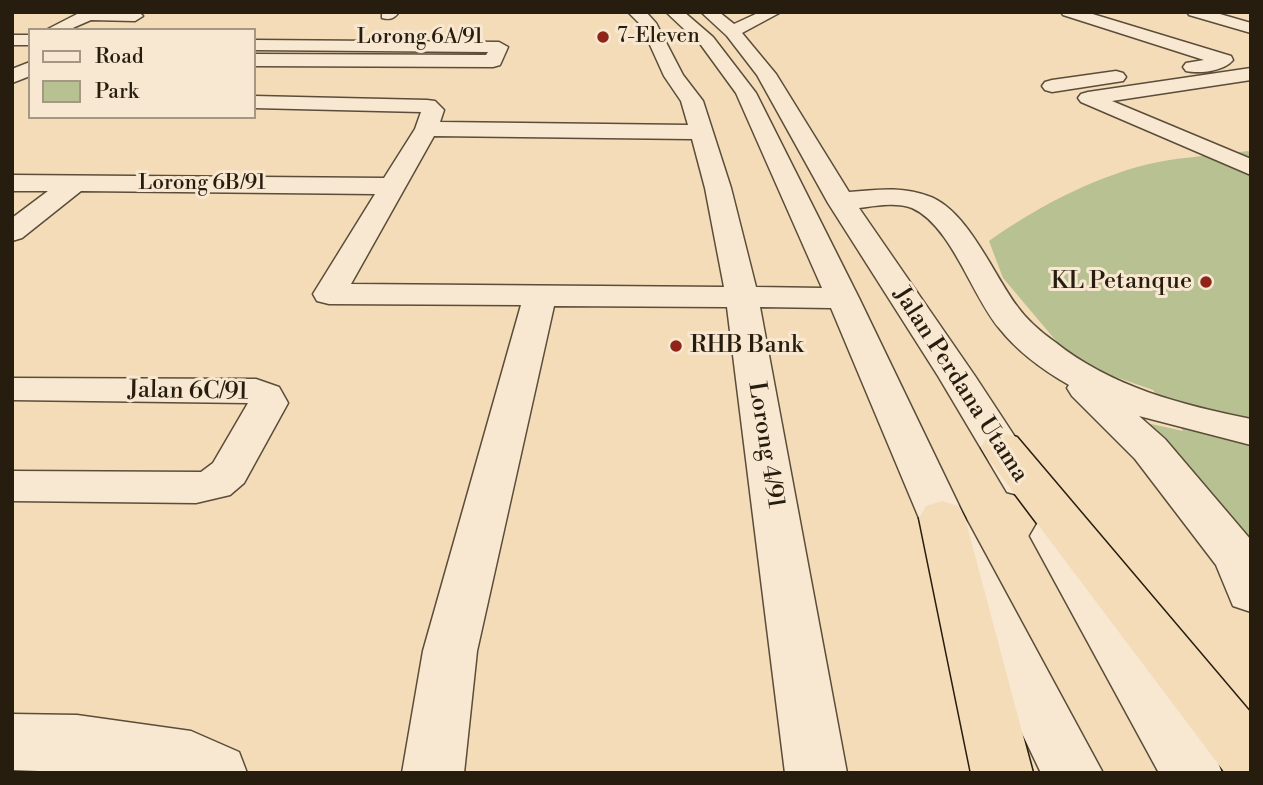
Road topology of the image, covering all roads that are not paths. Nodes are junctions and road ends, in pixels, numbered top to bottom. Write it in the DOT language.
graph roads {
  1 [pos="636,12"];
  2 [pos="773,12"];
  3 [pos="1069,12"];
  4 [pos="1195,12"];
  5 [pos="1214,12"];
  6 [pos="710,13"];
  7 [pos="92,14"];
  8 [pos="139,14"];
  9 [pos="677,14"];
  10 [pos="735,22"];
  11 [pos="1251,22"];
  12 [pos="59,28"];
  13 [pos="111,28"];
  14 [pos="508,28"];
  15 [pos="1251,28"];
  16 [pos="256,45"];
  17 [pos="499,47"];
  18 [pos="256,60"];
  19 [pos="28,69"];
  20 [pos="1251,74"];
  21 [pos="12,77"];
  22 [pos="1052,86"];
  23 [pos="256,102"];
  24 [pos="748,102"];
  25 [pos="708,109"];
  26 [pos="426,130"];
  27 [pos="1251,167"];
  28 [pos="12,183"];
  29 [pos="75,183"];
  30 [pos="393,186"];
  31 [pos="841,201"];
  32 [pos="12,232"];
  33 [pos="540,296"];
  34 [pos="742,298"];
  35 [pos="843,298"];
  36 [pos="1065,367"];
  37 [pos="12,389"];
  38 [pos="1251,432"];
  39 [pos="1002,447"];
  40 [pos="12,486"];
  41 [pos="942,518"];
  42 [pos="1251,592"];
  43 [pos="12,742"];
  44 [pos="1251,760"];
  45 [pos="217,773"];
  46 [pos="433,773"];
  47 [pos="816,773"];
  48 [pos="1002,773"];
  49 [pos="1073,773"];
  50 [pos="1192,773"];
  1 -- 25 [label="street, Lorong 4/91"];
  2 -- 10 [label="street"];
  3 -- 22 [label="street"];
  4 -- 15 [label="street"];
  5 -- 11 [label="street"];
  6 -- 9 [label="street"];
  6 -- 10 [label="street, Jalan Perdana Utama"];
  7 -- 8 [label="street"];
  7 -- 12 [label="street"];
  8 -- 13 [label="street"];
  9 -- 24 [label="street"];
  10 -- 31 [label="street, Jalan Perdana Utama"];
  14 -- 17 [label="street"];
  16 -- 17 [label="street, Lorong 6A/91"];
  17 -- 18 [label="street, Lorong 6A/91"];
  19 -- 21 [label="street"];
  20 -- 27 [label="street"];
  23 -- 26 [label="street"];
  24 -- 25 [label="street"];
  24 -- 35 [label="street"];
  25 -- 26 [label="street"];
  25 -- 34 [label="street, Lorong 4/91"];
  26 -- 30 [label="street"];
  28 -- 29 [label="street, Lorong 6B/91"];
  29 -- 30 [label="street, Lorong 6B/91"];
  29 -- 32 [label="street"];
  30 -- 33 [label="street"];
  31 -- 36 [label="street"];
  31 -- 39 [label="street, Jalan Perdana Utama"];
  33 -- 34 [label="street"];
  33 -- 46 [label="street"];
  34 -- 35 [label="street"];
  34 -- 47 [label="street, Lorong 4/91"];
  35 -- 41 [label="street"];
  36 -- 38 [label="street"];
  36 -- 42 [label="street"];
  37 -- 40 [label="street, Jalan 6C/91"];
  39 -- 44 [label="highway"];
  39 -- 50 [label="street, Jalan Perdana Utama"];
  41 -- 48 [label="highway"];
  41 -- 49 [label="street"];
  43 -- 45 [label="street"];
}
